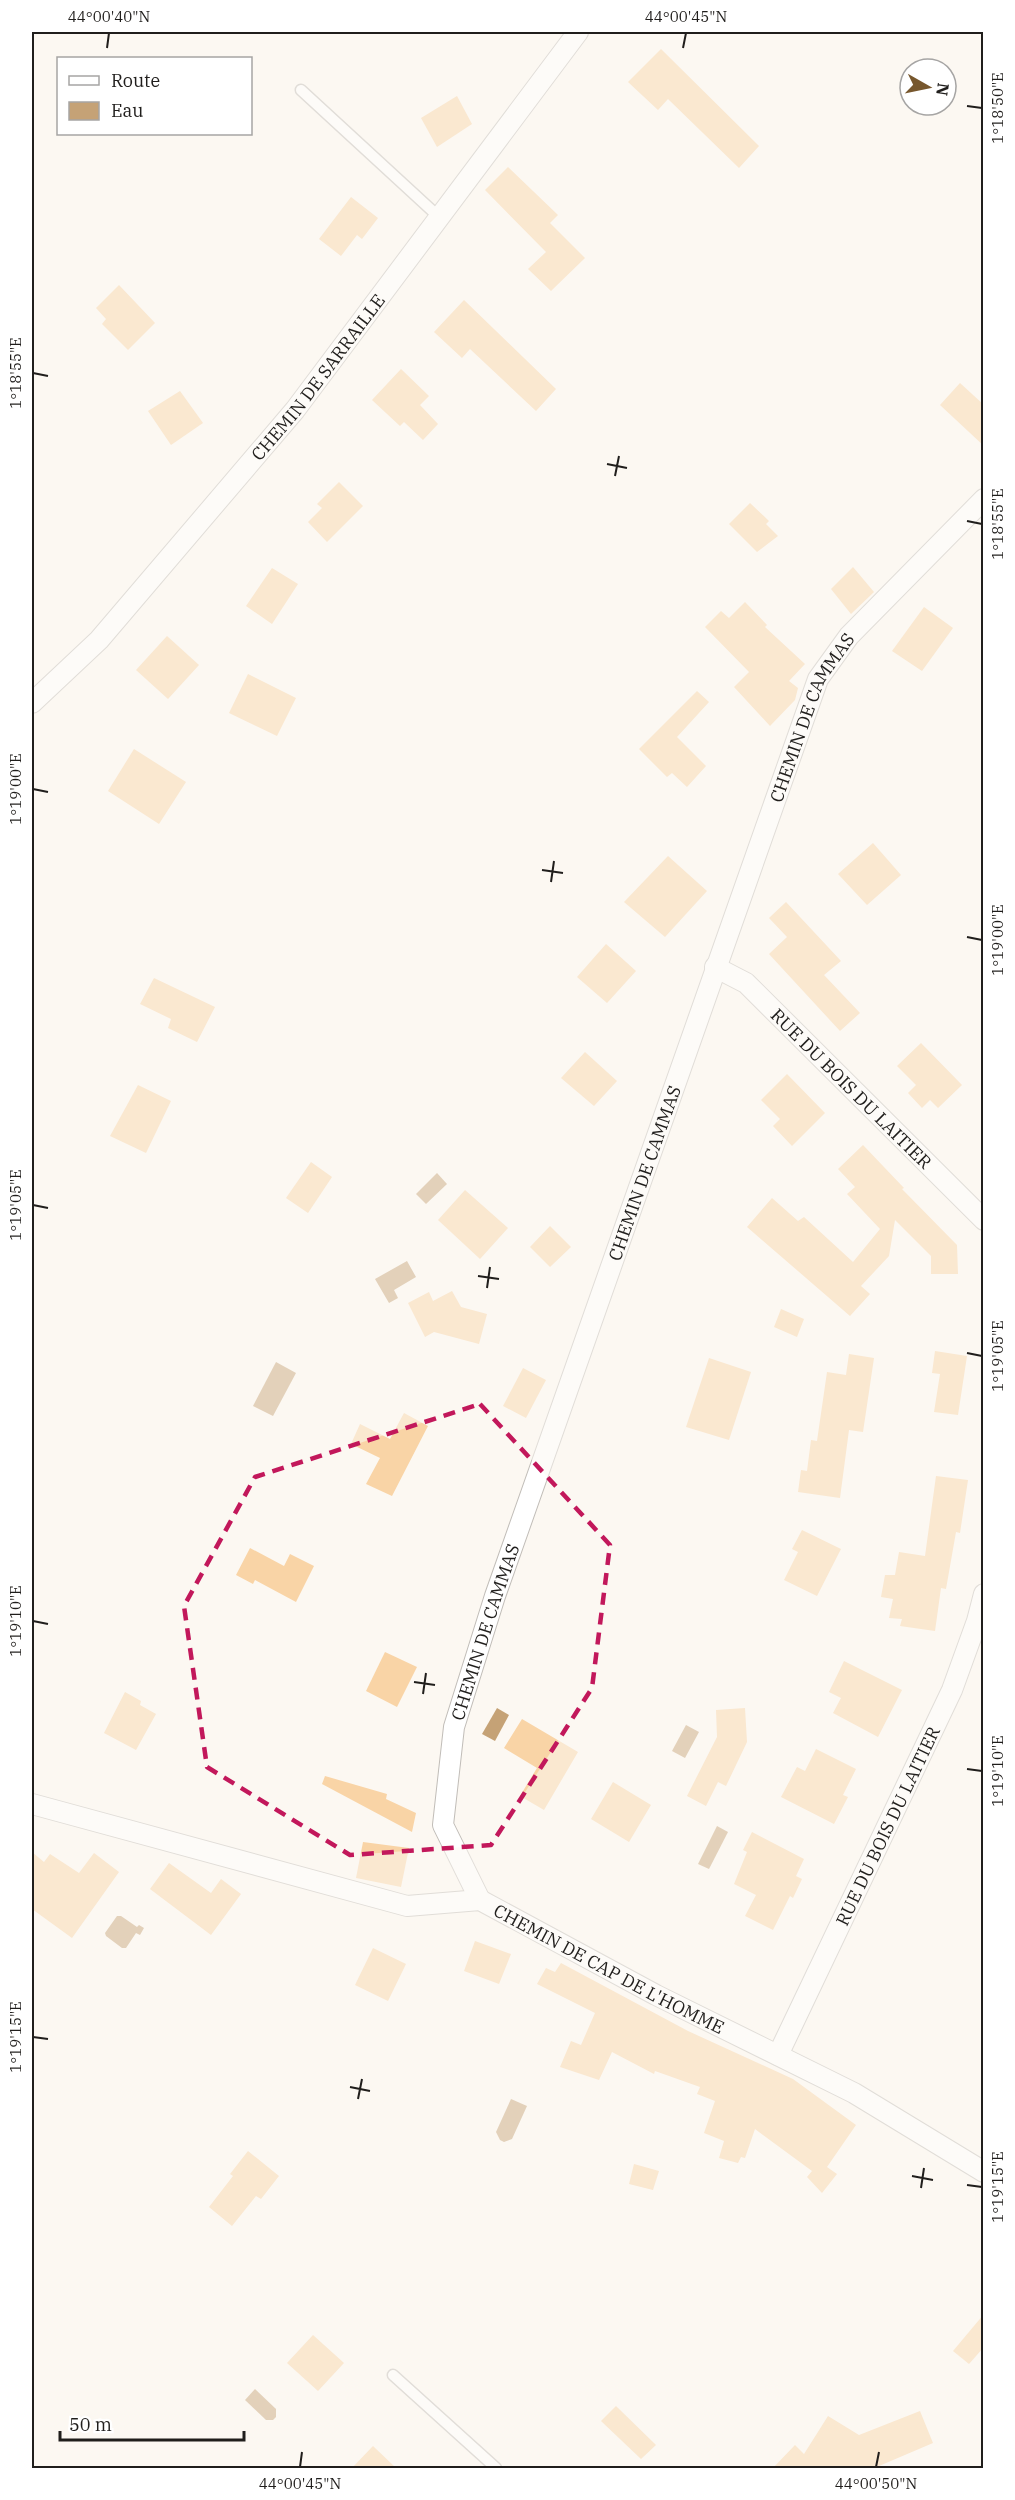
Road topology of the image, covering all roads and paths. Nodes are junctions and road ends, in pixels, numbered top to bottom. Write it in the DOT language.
graph roads {
  1 [pos="578,32"];
  2 [pos="301,90"];
  3 [pos="439,217"];
  4 [pos="984,499"];
  5 [pos="32,703"];
  6 [pos="715,967"];
  7 [pos="984,1220"];
  8 [pos="984,1594"];
  9 [pos="32,1804"];
  10 [pos="480,1900"];
  11 [pos="778,2055"];
  12 [pos="984,2172"];
  13 [pos="393,2375"];
  14 [pos="496,2469"];
  1 -- 3 [label="street, CHEMIN DE SARRAILLE"];
  2 -- 3 [label="lane"];
  3 -- 5 [label="street, CHEMIN DE SARRAILLE"];
  4 -- 6 [label="street, CHEMIN DE CAMMAS"];
  6 -- 7 [label="street, RUE DU BOIS DU LAITIER"];
  6 -- 10 [label="street, CHEMIN DE CAMMAS"];
  8 -- 11 [label="street, RUE DU BOIS DU LAITIER"];
  9 -- 10 [label="street, CHEMIN DE CAP DE L'HOMME"];
  10 -- 11 [label="street, CHEMIN DE CAP DE L'HOMME"];
  11 -- 12 [label="street, CHEMIN DE CAP DE L'HOMME"];
  13 -- 14 [label="lane"];
}
